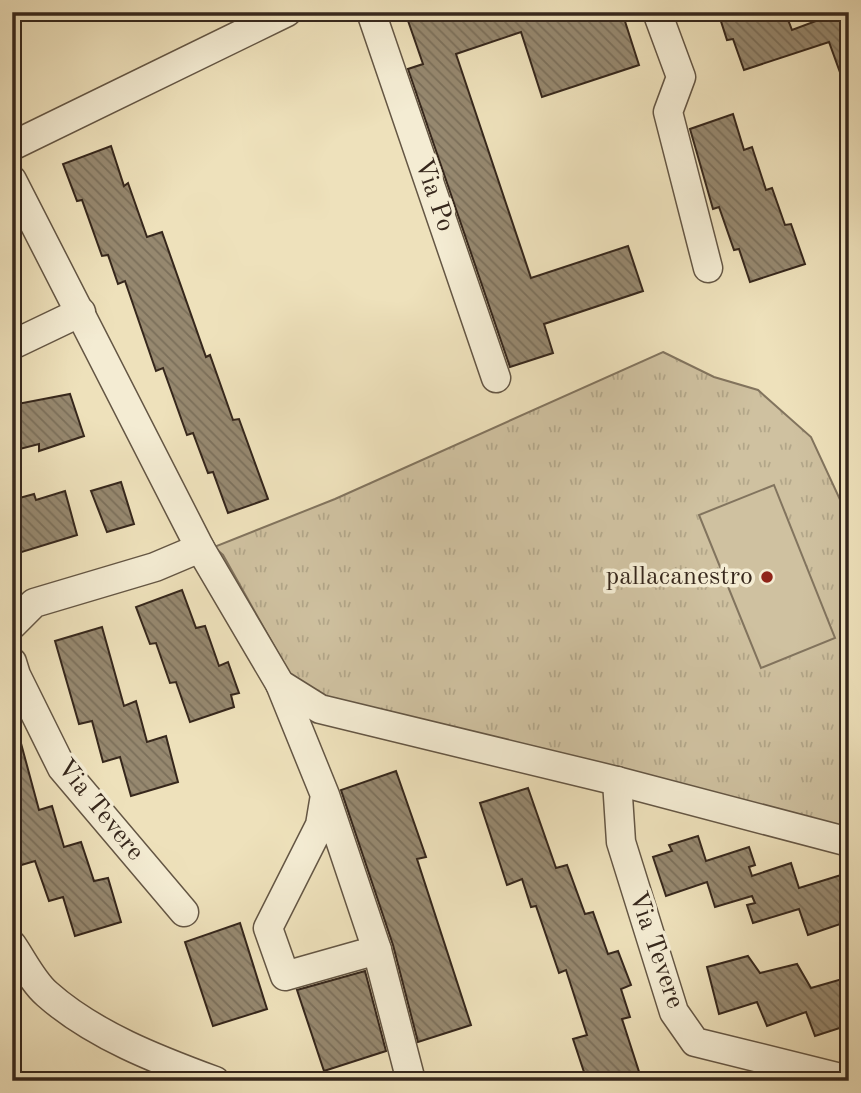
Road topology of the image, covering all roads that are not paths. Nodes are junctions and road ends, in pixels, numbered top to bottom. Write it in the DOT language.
graph roads {
  1 [pos="371,12"];
  2 [pos="657,12"];
  3 [pos="274,15"];
  4 [pos="12,146"];
  5 [pos="12,180"];
  6 [pos="708,268"];
  7 [pos="81,312"];
  8 [pos="12,345"];
  9 [pos="496,378"];
  10 [pos="201,548"];
  11 [pos="12,625"];
  12 [pos="12,662"];
  13 [pos="280,684"];
  14 [pos="617,781"];
  15 [pos="325,794"];
  16 [pos="849,842"];
  17 [pos="184,912"];
  18 [pos="12,945"];
  19 [pos="377,950"];
  20 [pos="849,1080"];
  21 [pos="215,1081"];
  22 [pos="411,1081"];
  1 -- 9 [label="street, Via Po"];
  2 -- 6 [label="street"];
  3 -- 4 [label="street"];
  5 -- 7 [label="street"];
  7 -- 8 [label="street"];
  7 -- 10 [label="street"];
  10 -- 11 [label="street"];
  10 -- 13 [label="street"];
  12 -- 17 [label="street, Via Tevere"];
  13 -- 14 [label="street"];
  13 -- 15 [label="street"];
  14 -- 16 [label="street"];
  14 -- 20 [label="street, Via Tevere"];
  15 -- 19 [label="street"];
  15 -- 19 [label="street"];
  18 -- 21 [label="street"];
  19 -- 22 [label="street"];
}
